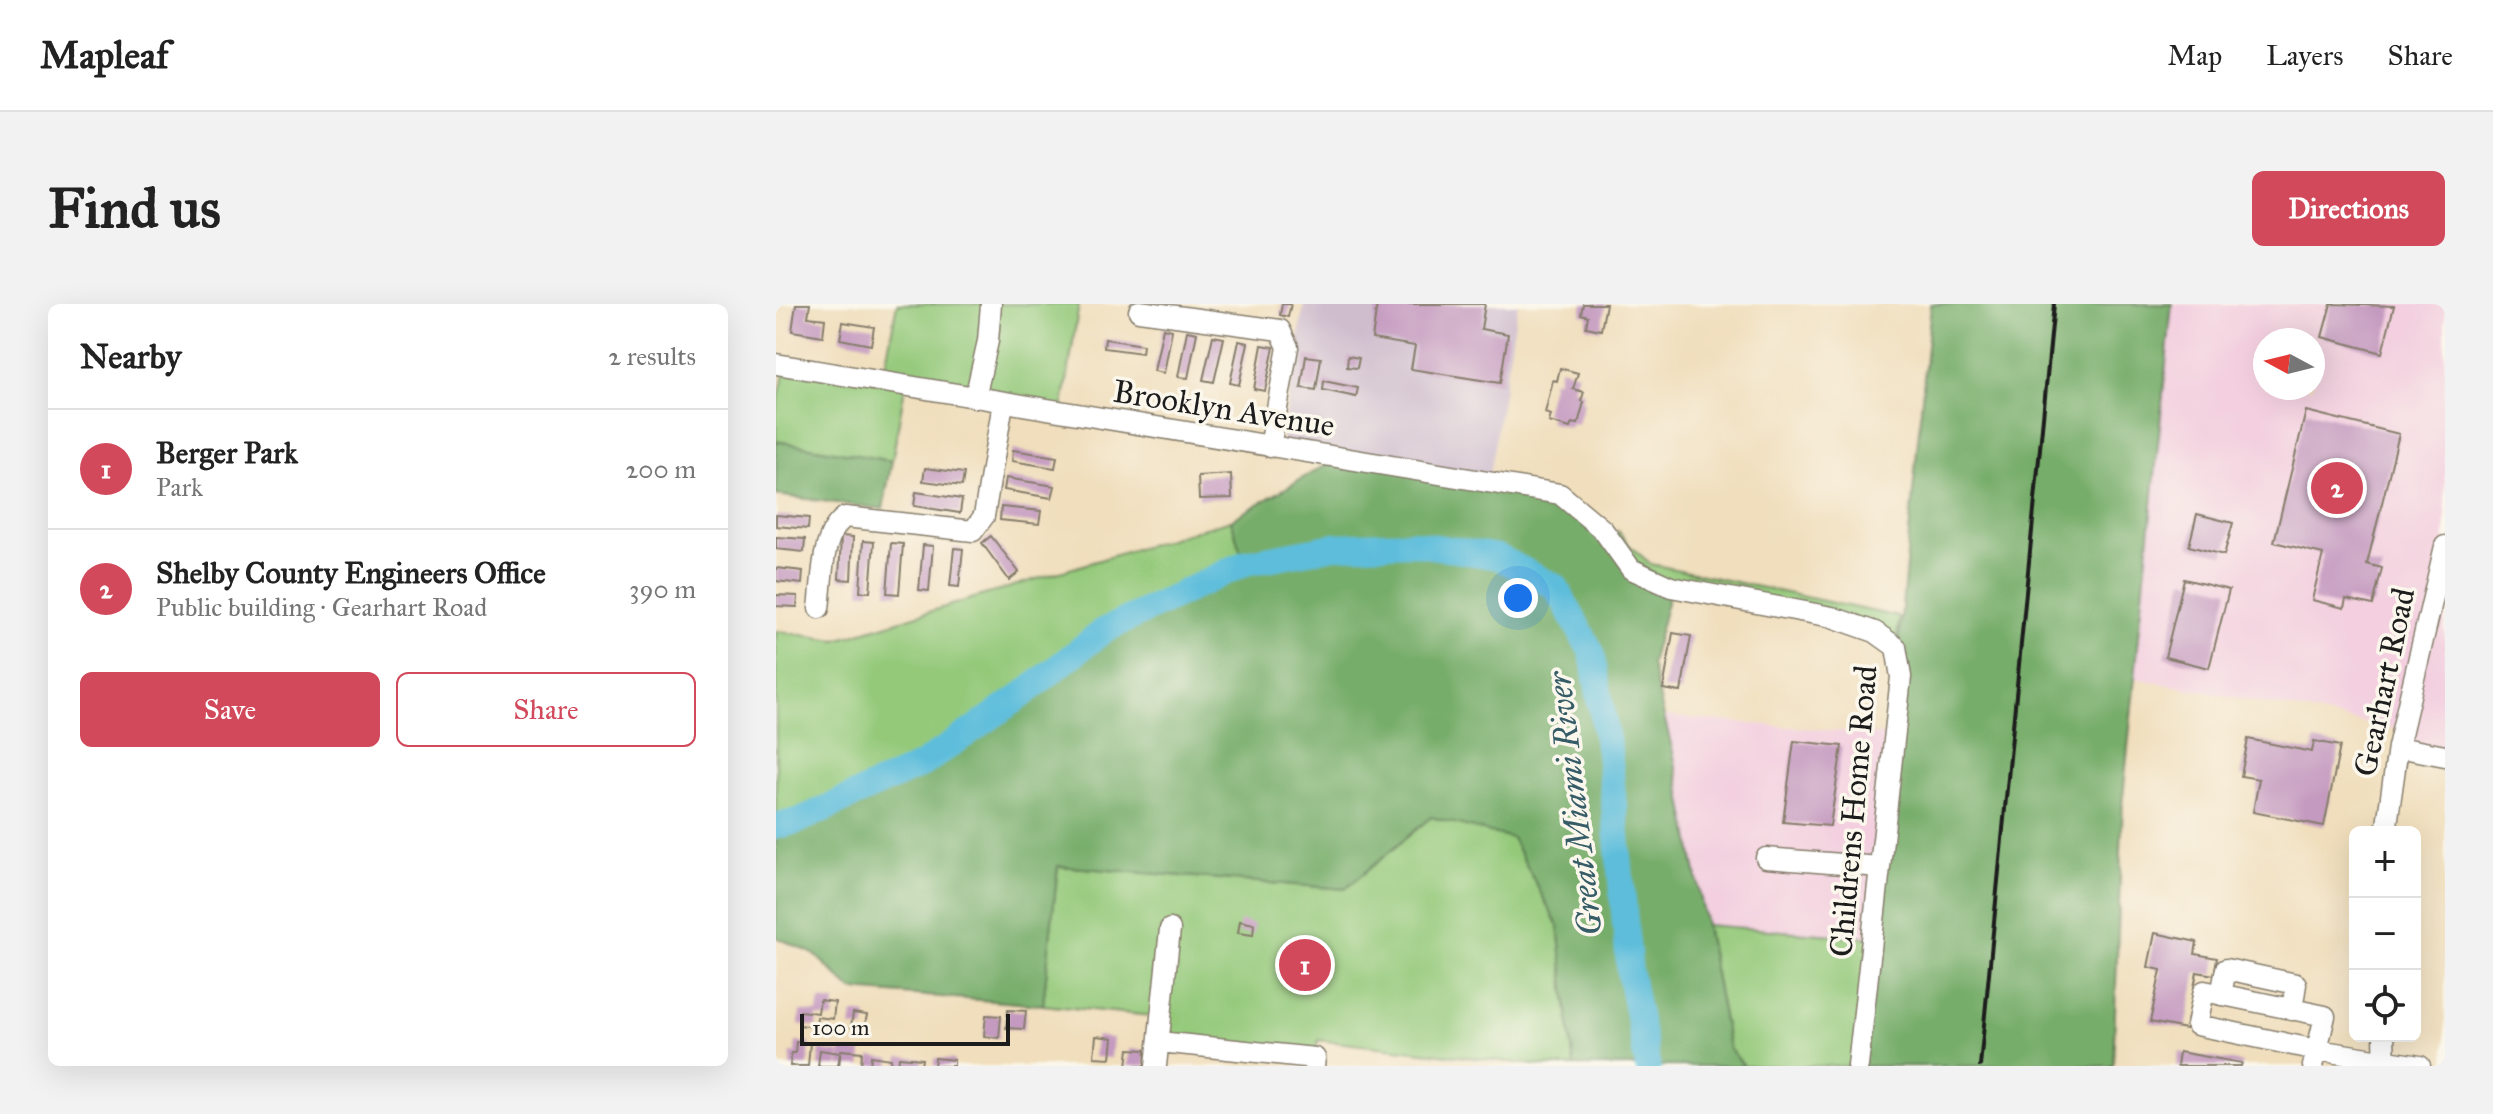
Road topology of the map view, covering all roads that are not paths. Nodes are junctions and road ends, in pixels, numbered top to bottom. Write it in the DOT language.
graph roads {
  1 [pos="991,304"];
  2 [pos="1139,311"];
  3 [pos="776,364"];
  4 [pos="975,398"];
  5 [pos="1003,403"];
  6 [pos="1270,447"];
  7 [pos="2445,546"];
  8 [pos="1631,569"];
  9 [pos="819,608"];
  10 [pos="2398,747"];
  11 [pos="2445,756"];
  12 [pos="2387,826"];
  13 [pos="1766,858"];
  14 [pos="1880,867"];
  15 [pos="1170,929"];
  16 [pos="1159,1042"];
  17 [pos="2384,1042"];
  18 [pos="2315,1058"];
  19 [pos="2384,1063"];
  20 [pos="1156,1066"];
  21 [pos="1314,1066"];
  22 [pos="1858,1066"];
  23 [pos="2420,1066"];
  1 -- 4 [label="street"];
  2 -- 6 [label="street"];
  3 -- 4 [label="street, Brooklyn Avenue"];
  4 -- 5 [label="street, Brooklyn Avenue"];
  5 -- 6 [label="street, Brooklyn Avenue"];
  5 -- 9 [label="street"];
  6 -- 8 [label="street, Brooklyn Avenue"];
  7 -- 10 [label="street, Gearhart Road"];
  8 -- 14 [label="street, Childrens Home Road"];
  10 -- 11 [label="street"];
  10 -- 12 [label="street, Gearhart Road"];
  13 -- 14 [label="street"];
  14 -- 22 [label="street, Childrens Home Road"];
  15 -- 16 [label="street"];
  16 -- 20 [label="street"];
  16 -- 21 [label="street"];
  17 -- 19 [label="street"];
  18 -- 18 [label="street"];
  18 -- 19 [label="street"];
  19 -- 23 [label="street"];
}
